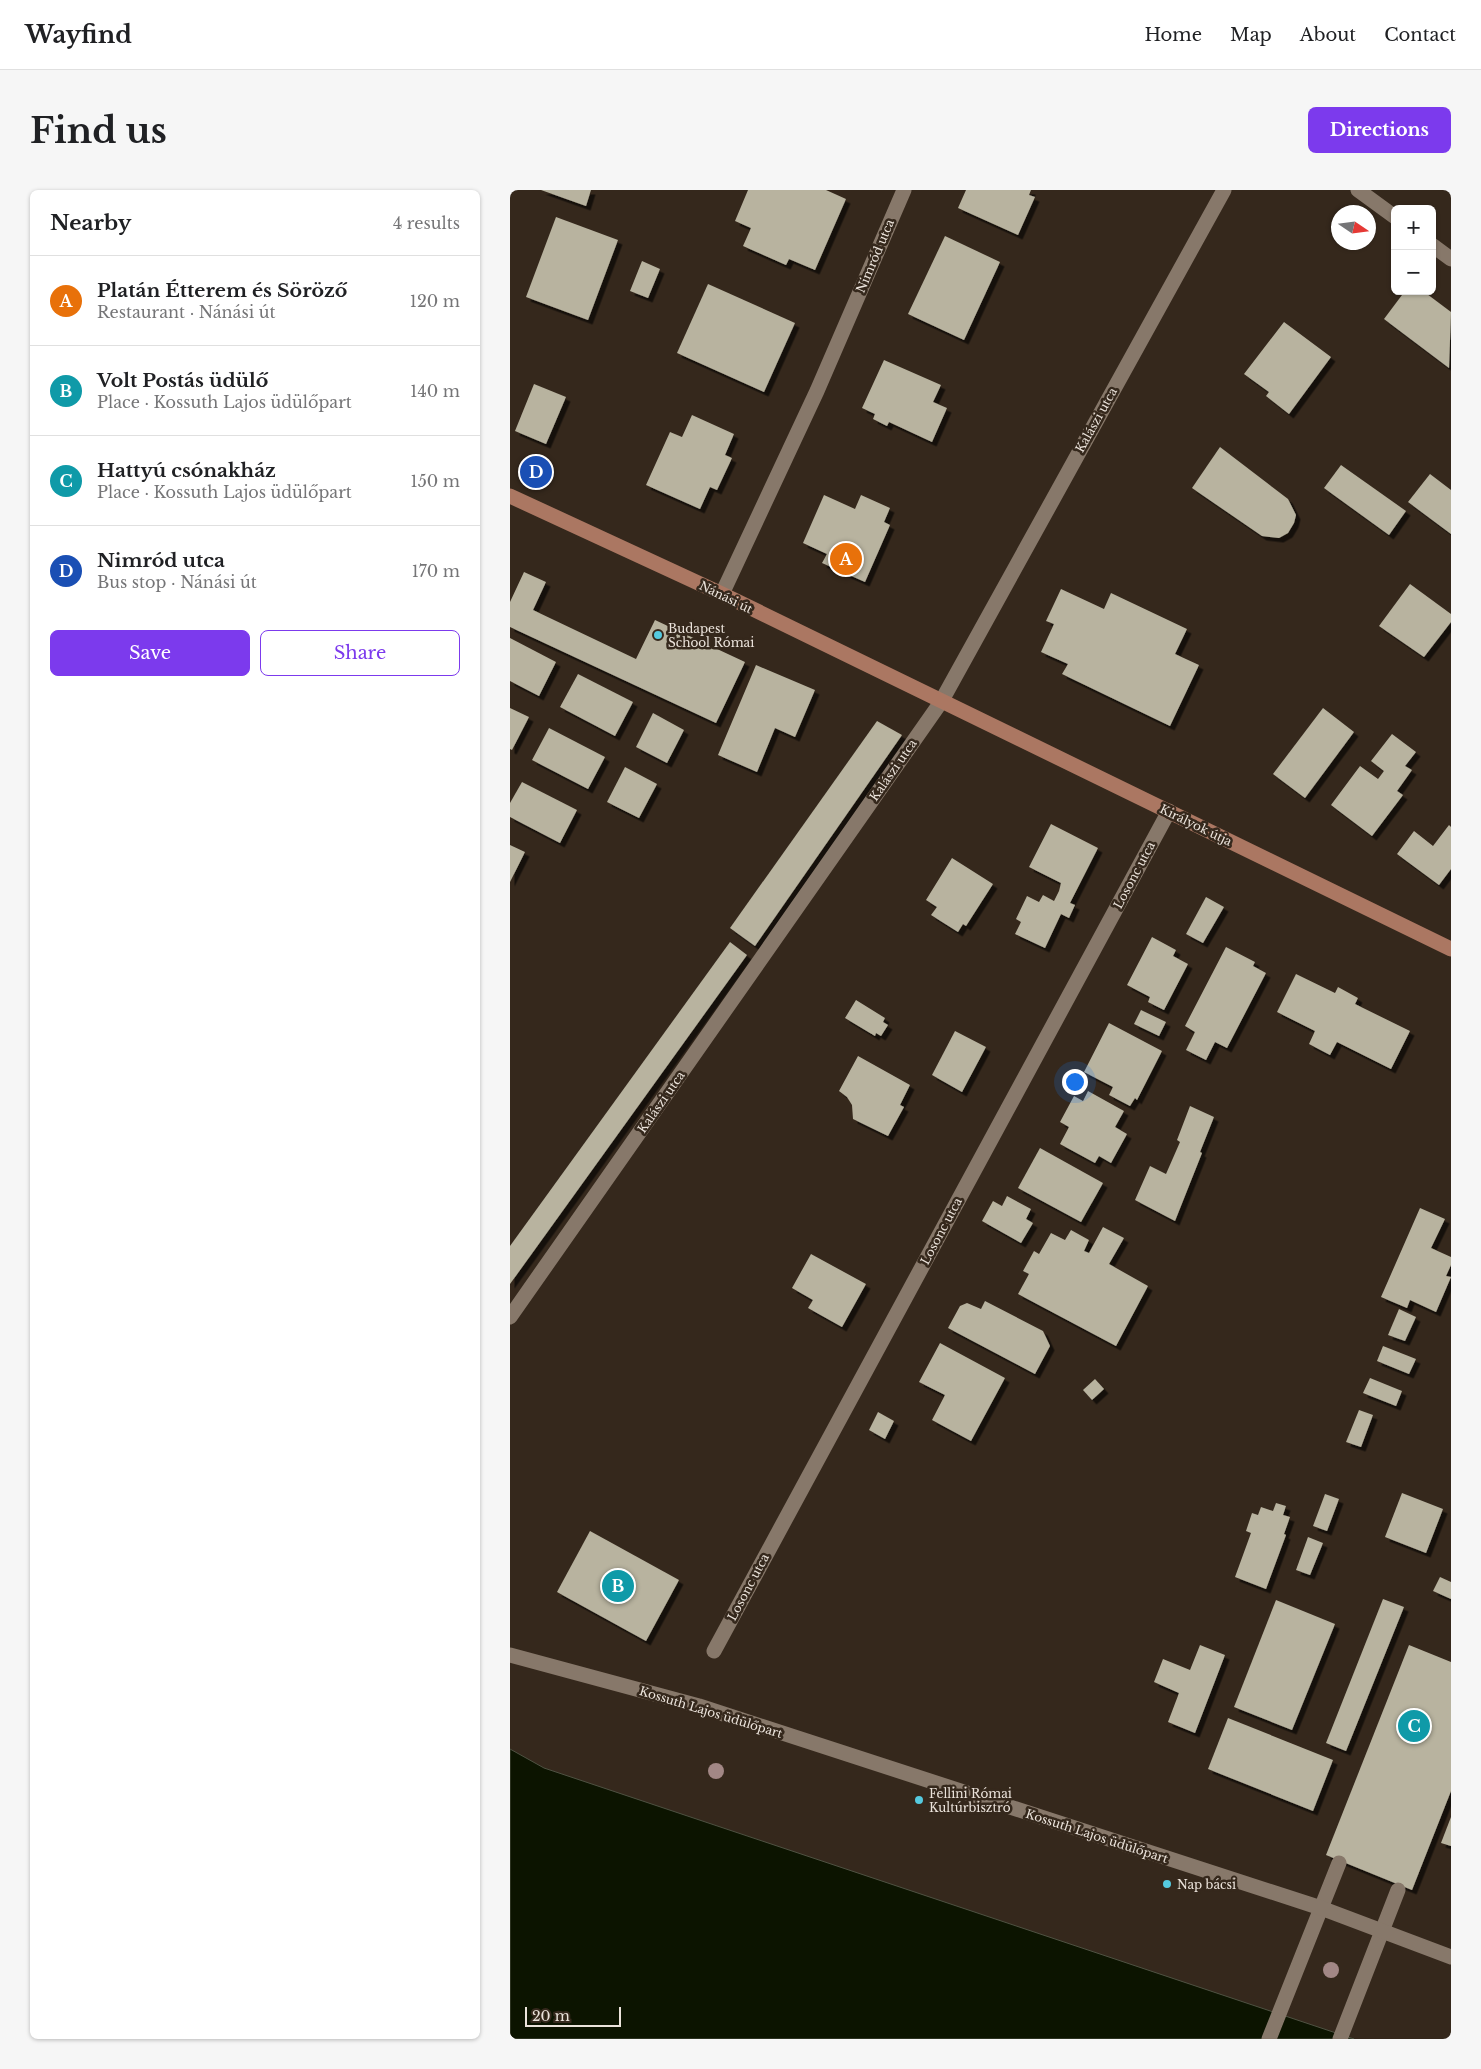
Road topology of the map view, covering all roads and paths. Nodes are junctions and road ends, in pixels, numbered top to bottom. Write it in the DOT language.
graph roads {
  1 [pos="904,190"];
  2 [pos="1224,190"];
  3 [pos="1358,190"];
  4 [pos="1391,214"];
  5 [pos="1436,248"];
  6 [pos="1451,259"];
  7 [pos="510,496"];
  8 [pos="722,594"];
  9 [pos="941,702"];
  10 [pos="1168,812"];
  11 [pos="1451,950"];
  12 [pos="510,1317"];
  13 [pos="714,1651"];
  14 [pos="510,1655"];
  15 [pos="1339,1863"];
  16 [pos="1398,1890"];
  17 [pos="1321,1908"];
  18 [pos="1382,1932"];
  19 [pos="1451,1957"];
  20 [pos="1269,2039"];
  21 [pos="1340,2039"];
  1 -- 8 [label="street, Nimród utca"];
  2 -- 9 [label="street, Kalászi utca"];
  3 -- 4 [label="street"];
  5 -- 6 [label="street"];
  7 -- 8 [label="street, Nánási út"];
  8 -- 9 [label="street, Nánási út"];
  9 -- 10 [label="street, Királyok útja"];
  9 -- 12 [label="street, Kalászi utca"];
  10 -- 11 [label="street, Királyok útja"];
  10 -- 13 [label="street, Losonc utca"];
  14 -- 17 [label="street, Kossuth Lajos üdülőpart"];
  15 -- 17 [label="street"];
  16 -- 18 [label="street"];
  17 -- 18 [label="street, Kossuth Lajos üdülőpart"];
  17 -- 20 [label="street"];
  18 -- 19 [label="street, Kossuth Lajos üdülőpart"];
  18 -- 21 [label="street"];
}
